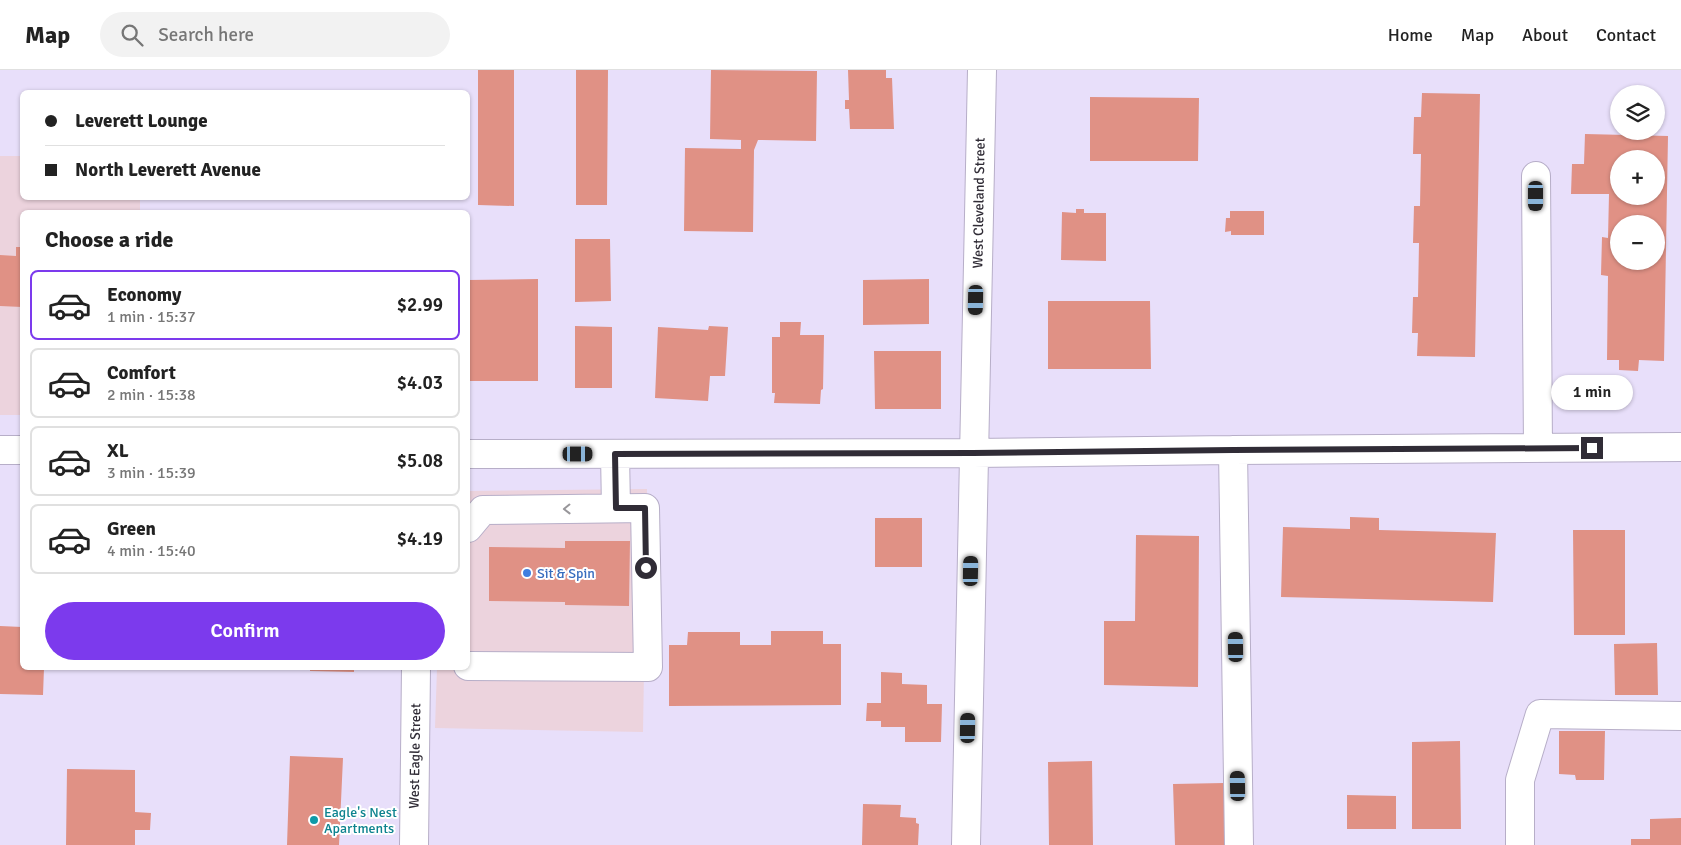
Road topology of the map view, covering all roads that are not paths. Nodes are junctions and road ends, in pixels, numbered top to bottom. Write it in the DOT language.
graph roads {
  1 [pos="982,70"];
  2 [pos="1536,176"];
  3 [pos="1681,447"];
  4 [pos="1538,448"];
  5 [pos="0,450"];
  6 [pos="20,450"];
  7 [pos="1233,450"];
  8 [pos="973,453"];
  9 [pos="470,454"];
  10 [pos="615,454"];
  11 [pos="616,508"];
  12 [pos="470,526"];
  13 [pos="470,666"];
  14 [pos="416,670"];
  15 [pos="1681,716"];
  16 [pos="414,845"];
  17 [pos="966,845"];
  18 [pos="1238,845"];
  19 [pos="1520,845"];
  1 -- 8 [label="street, West Cleveland Street"];
  2 -- 4 [label="street"];
  3 -- 4 [label="street"];
  4 -- 7 [label="street"];
  5 -- 6 [label="street"];
  7 -- 8 [label="street"];
  7 -- 18 [label="street"];
  8 -- 10 [label="street"];
  8 -- 17 [label="street, West Cleveland Street"];
  9 -- 10 [label="street"];
  10 -- 11 [label="street"];
  11 -- 12 [label="street, one-way"];
  11 -- 13 [label="street"];
  14 -- 16 [label="street, West Eagle Street"];
  15 -- 19 [label="street"];
}
